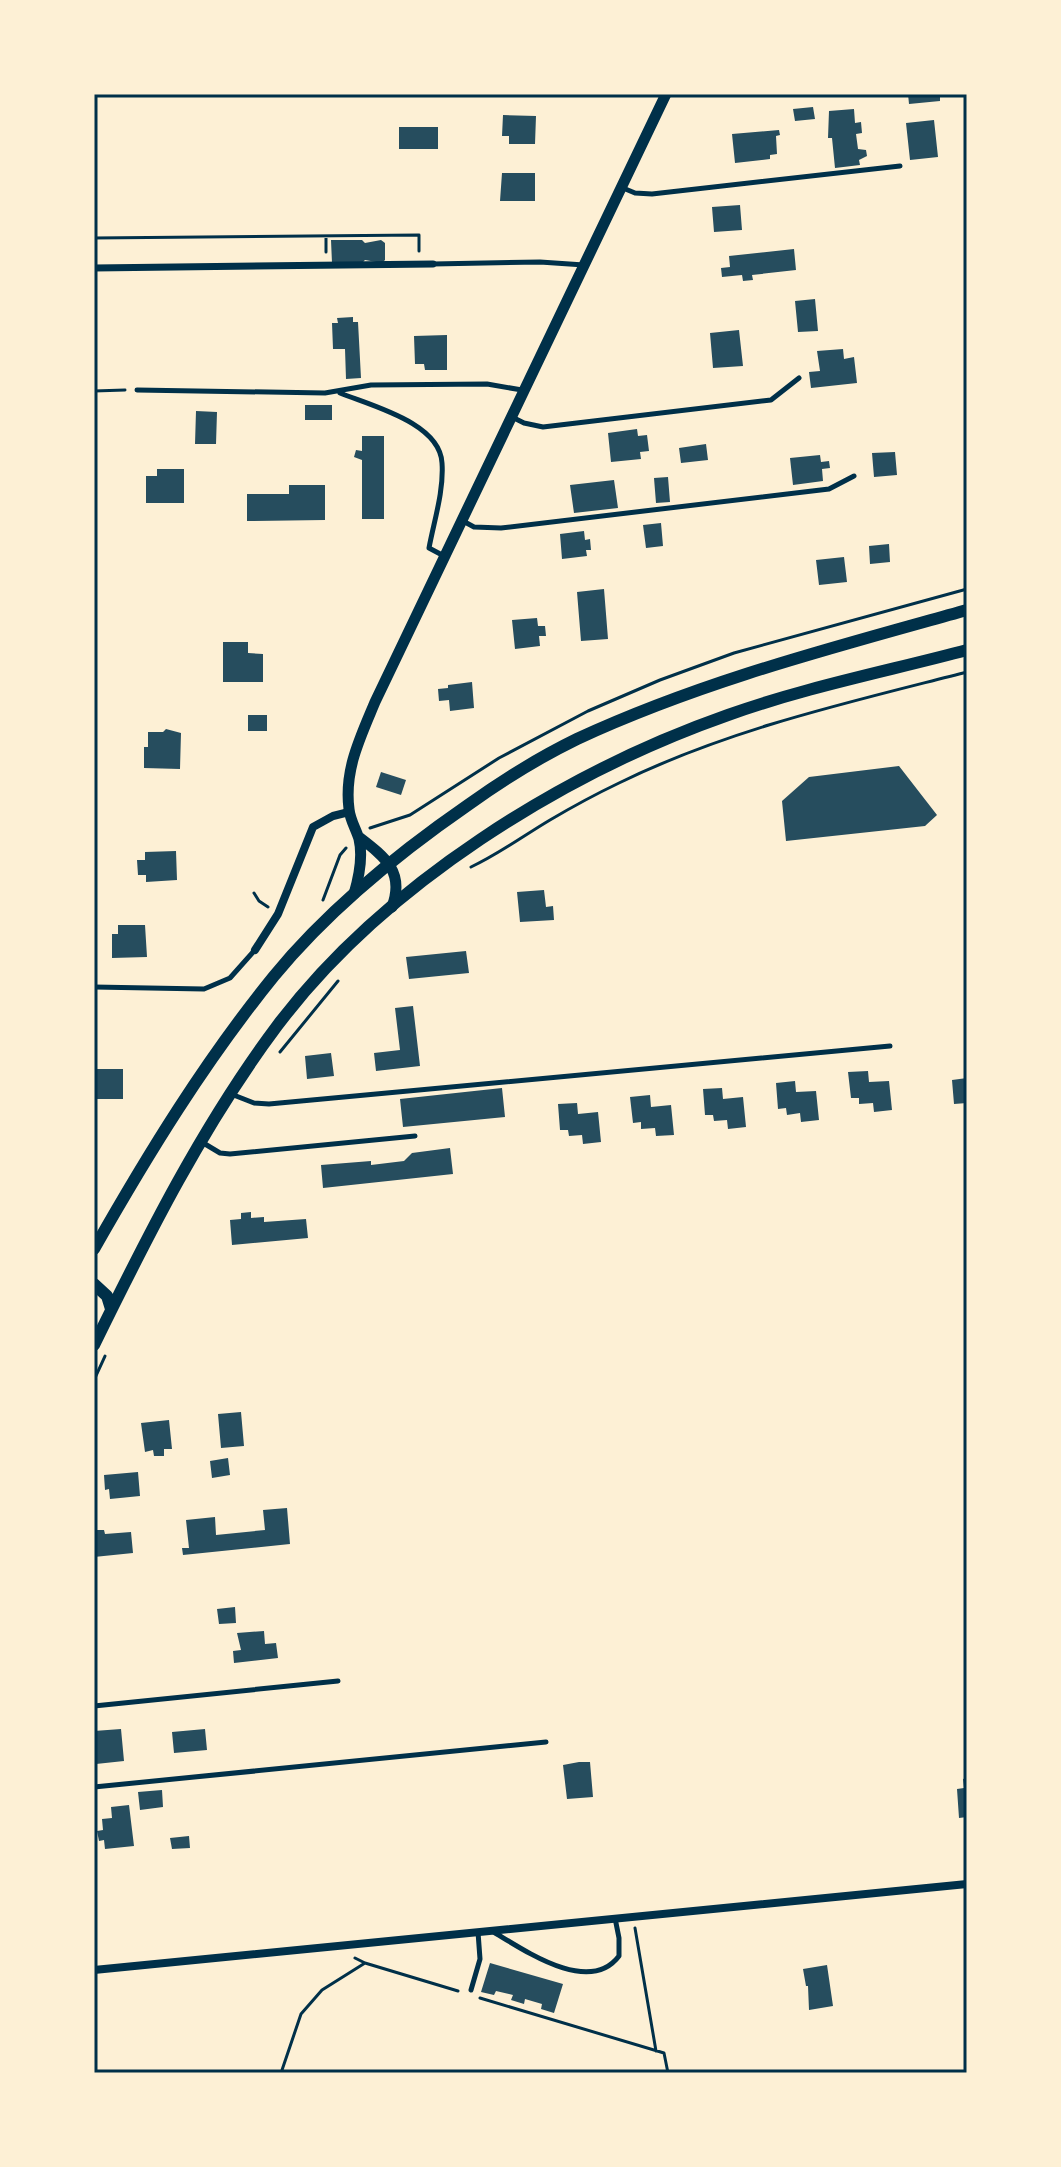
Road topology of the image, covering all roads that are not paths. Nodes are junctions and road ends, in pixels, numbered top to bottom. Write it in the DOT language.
graph roads {
  1 [pos="666,94"];
  2 [pos="900,166"];
  3 [pos="622,188"];
  4 [pos="433,264"];
  5 [pos="585,265"];
  6 [pos="94,268"];
  7 [pos="799,378"];
  8 [pos="137,390"];
  9 [pos="525,390"];
  10 [pos="339,392"];
  11 [pos="512,417"];
  12 [pos="854,476"];
  13 [pos="462,520"];
  14 [pos="445,557"];
  15 [pos="967,610"];
  16 [pos="967,650"];
  17 [pos="349,812"];
  18 [pos="359,837"];
  19 [pos="388,864"];
  20 [pos="354,894"];
  21 [pos="392,907"];
  22 [pos="255,950"];
  23 [pos="94,987"];
  24 [pos="890,1046"];
  25 [pos="230,1094"];
  26 [pos="415,1136"];
  27 [pos="199,1141"];
  28 [pos="94,1249"];
  29 [pos="94,1284"];
  30 [pos="111,1309"];
  31 [pos="94,1345"];
  32 [pos="338,1681"];
  33 [pos="94,1706"];
  34 [pos="546,1742"];
  35 [pos="94,1787"];
  36 [pos="967,1884"];
  37 [pos="615,1918"];
  38 [pos="491,1930"];
  39 [pos="478,1932"];
  40 [pos="94,1970"];
  41 [pos="471,1990"];
  1 -- 3 [label="street"];
  2 -- 3 [label="lane"];
  3 -- 5 [label="street"];
  4 -- 5 [label="lane"];
  4 -- 6 [label="street"];
  5 -- 9 [label="street"];
  7 -- 11 [label="lane"];
  8 -- 10 [label="lane"];
  9 -- 10 [label="lane"];
  9 -- 11 [label="street"];
  10 -- 14 [label="lane"];
  11 -- 13 [label="street"];
  12 -- 13 [label="lane"];
  13 -- 14 [label="street"];
  14 -- 17 [label="street"];
  15 -- 19 [label="main road"];
  16 -- 21 [label="main road"];
  17 -- 18 [label="street"];
  17 -- 22 [label="street"];
  18 -- 19 [label="street"];
  18 -- 20 [label="street"];
  19 -- 20 [label="main road"];
  19 -- 21 [label="street"];
  20 -- 28 [label="main road"];
  21 -- 25 [label="main road"];
  22 -- 23 [label="lane"];
  24 -- 25 [label="lane"];
  25 -- 27 [label="main road"];
  26 -- 27 [label="lane"];
  27 -- 30 [label="main road"];
  29 -- 30 [label="main road"];
  30 -- 31 [label="main road"];
  32 -- 33 [label="lane"];
  34 -- 35 [label="lane"];
  36 -- 37 [label="street"];
  37 -- 38 [label="street"];
  37 -- 38 [label="lane"];
  38 -- 39 [label="street"];
  39 -- 40 [label="street"];
  39 -- 41 [label="lane"];
}
